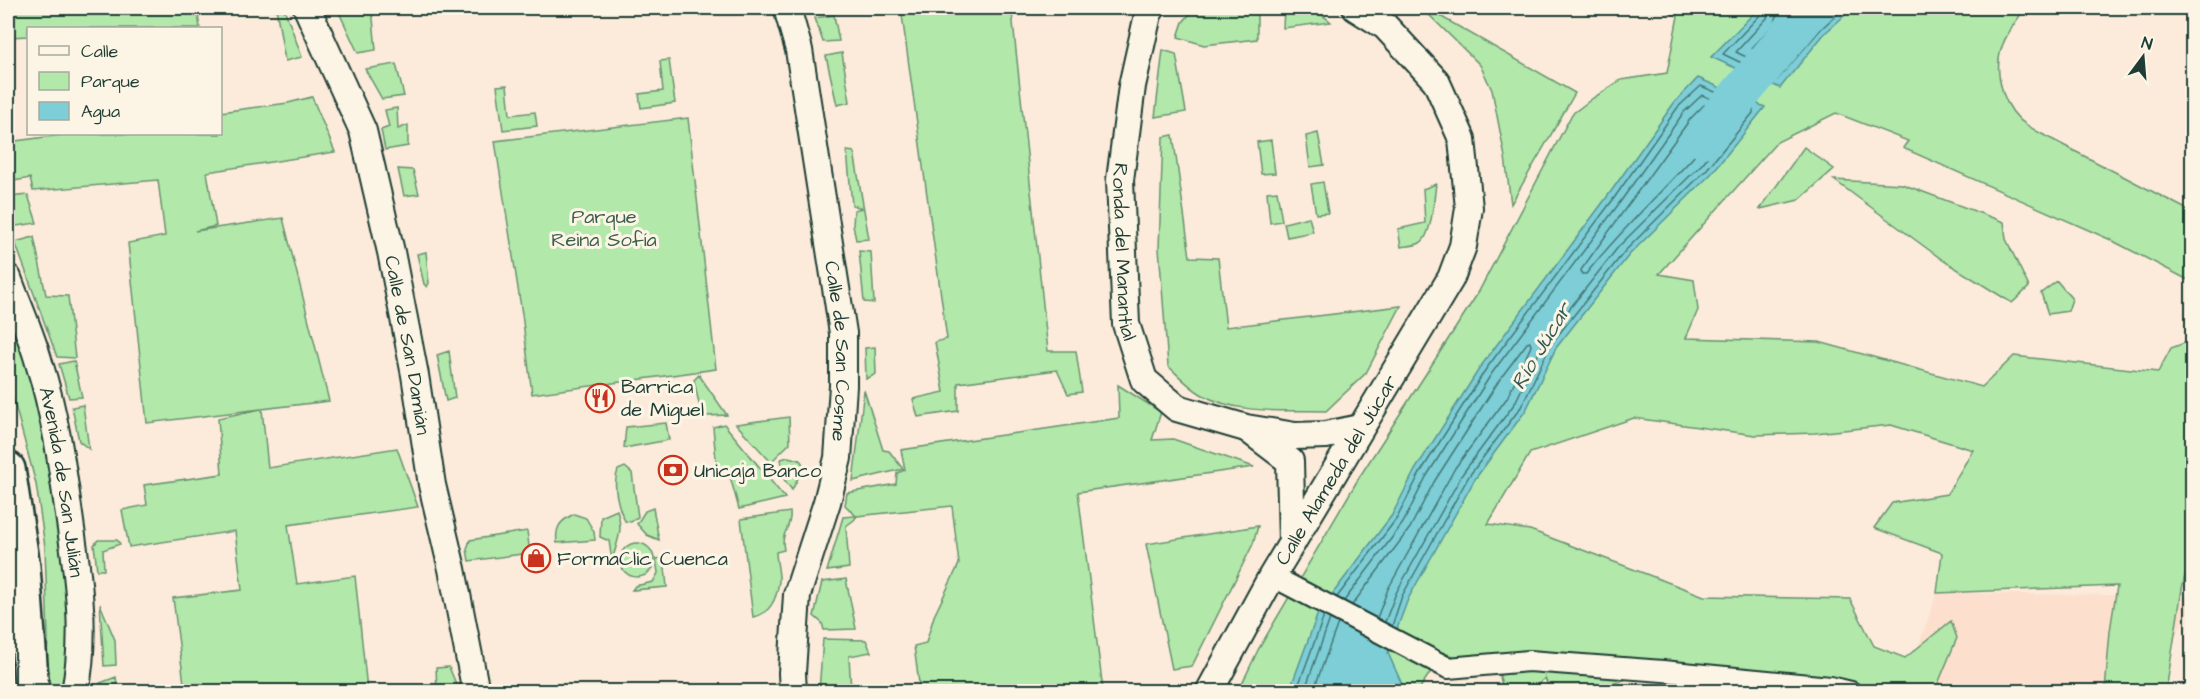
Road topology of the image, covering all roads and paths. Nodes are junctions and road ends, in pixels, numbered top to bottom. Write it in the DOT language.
graph roads {
  1 [pos="308,8"];
  2 [pos="787,8"];
  3 [pos="1152,8"];
  4 [pos="1356,8"];
  5 [pos="8,278"];
  6 [pos="1246,428"];
  7 [pos="1360,428"];
  8 [pos="8,470"];
  9 [pos="1292,543"];
  10 [pos="1272,576"];
  11 [pos="32,692"];
  12 [pos="75,692"];
  13 [pos="476,692"];
  14 [pos="793,692"];
  15 [pos="1209,692"];
  16 [pos="1851,692"];
  1 -- 13 [label="street, Calle de San Damián"];
  2 -- 14 [label="street, Calle de San Cosme"];
  3 -- 6 [label="street, Ronda del Manantial"];
  4 -- 7 [label="street, Calle Alameda del Júcar"];
  5 -- 12 [label="street, Avenida de San Julián"];
  6 -- 7 [label="street, Ronda del Manantial"];
  6 -- 9 [label="street, Ronda del Manantial"];
  7 -- 9 [label="street, Calle Alameda del Júcar"];
  8 -- 11 [label="main road"];
  9 -- 10 [label="street, Calle Alameda del Júcar"];
  10 -- 15 [label="street, Calle Alameda del Júcar"];
  10 -- 16 [label="street"];
}
